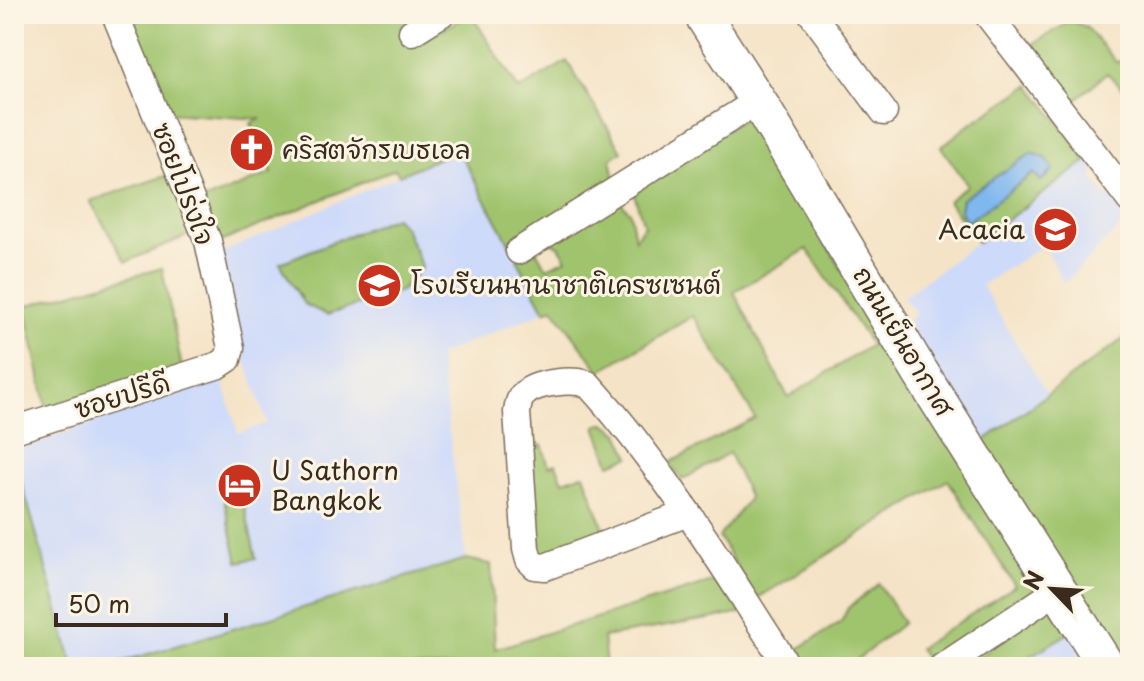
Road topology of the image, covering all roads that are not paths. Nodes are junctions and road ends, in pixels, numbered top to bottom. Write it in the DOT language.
graph roads {
  1 [pos="115,14"];
  2 [pos="441,14"];
  3 [pos="812,14"];
  4 [pos="987,14"];
  5 [pos="711,18"];
  6 [pos="412,32"];
  7 [pos="758,101"];
  8 [pos="884,112"];
  9 [pos="1130,200"];
  10 [pos="519,251"];
  11 [pos="228,359"];
  12 [pos="14,430"];
  13 [pos="688,513"];
  14 [pos="1058,590"];
  15 [pos="788,667"];
  16 [pos="942,667"];
  17 [pos="1107,667"];
  1 -- 11 [label="street, ซอยโปร่งใจ"];
  2 -- 6 [label="street"];
  3 -- 8 [label="street"];
  4 -- 9 [label="street"];
  5 -- 7 [label="street, ถนนเย็นอากาศ"];
  7 -- 10 [label="street"];
  7 -- 14 [label="street, ถนนเย็นอากาศ"];
  11 -- 12 [label="street, ซอยปรีดี"];
  13 -- 13 [label="street"];
  13 -- 15 [label="street"];
  14 -- 16 [label="street"];
  14 -- 17 [label="street, ถนนเย็นอากาศ"];
}
